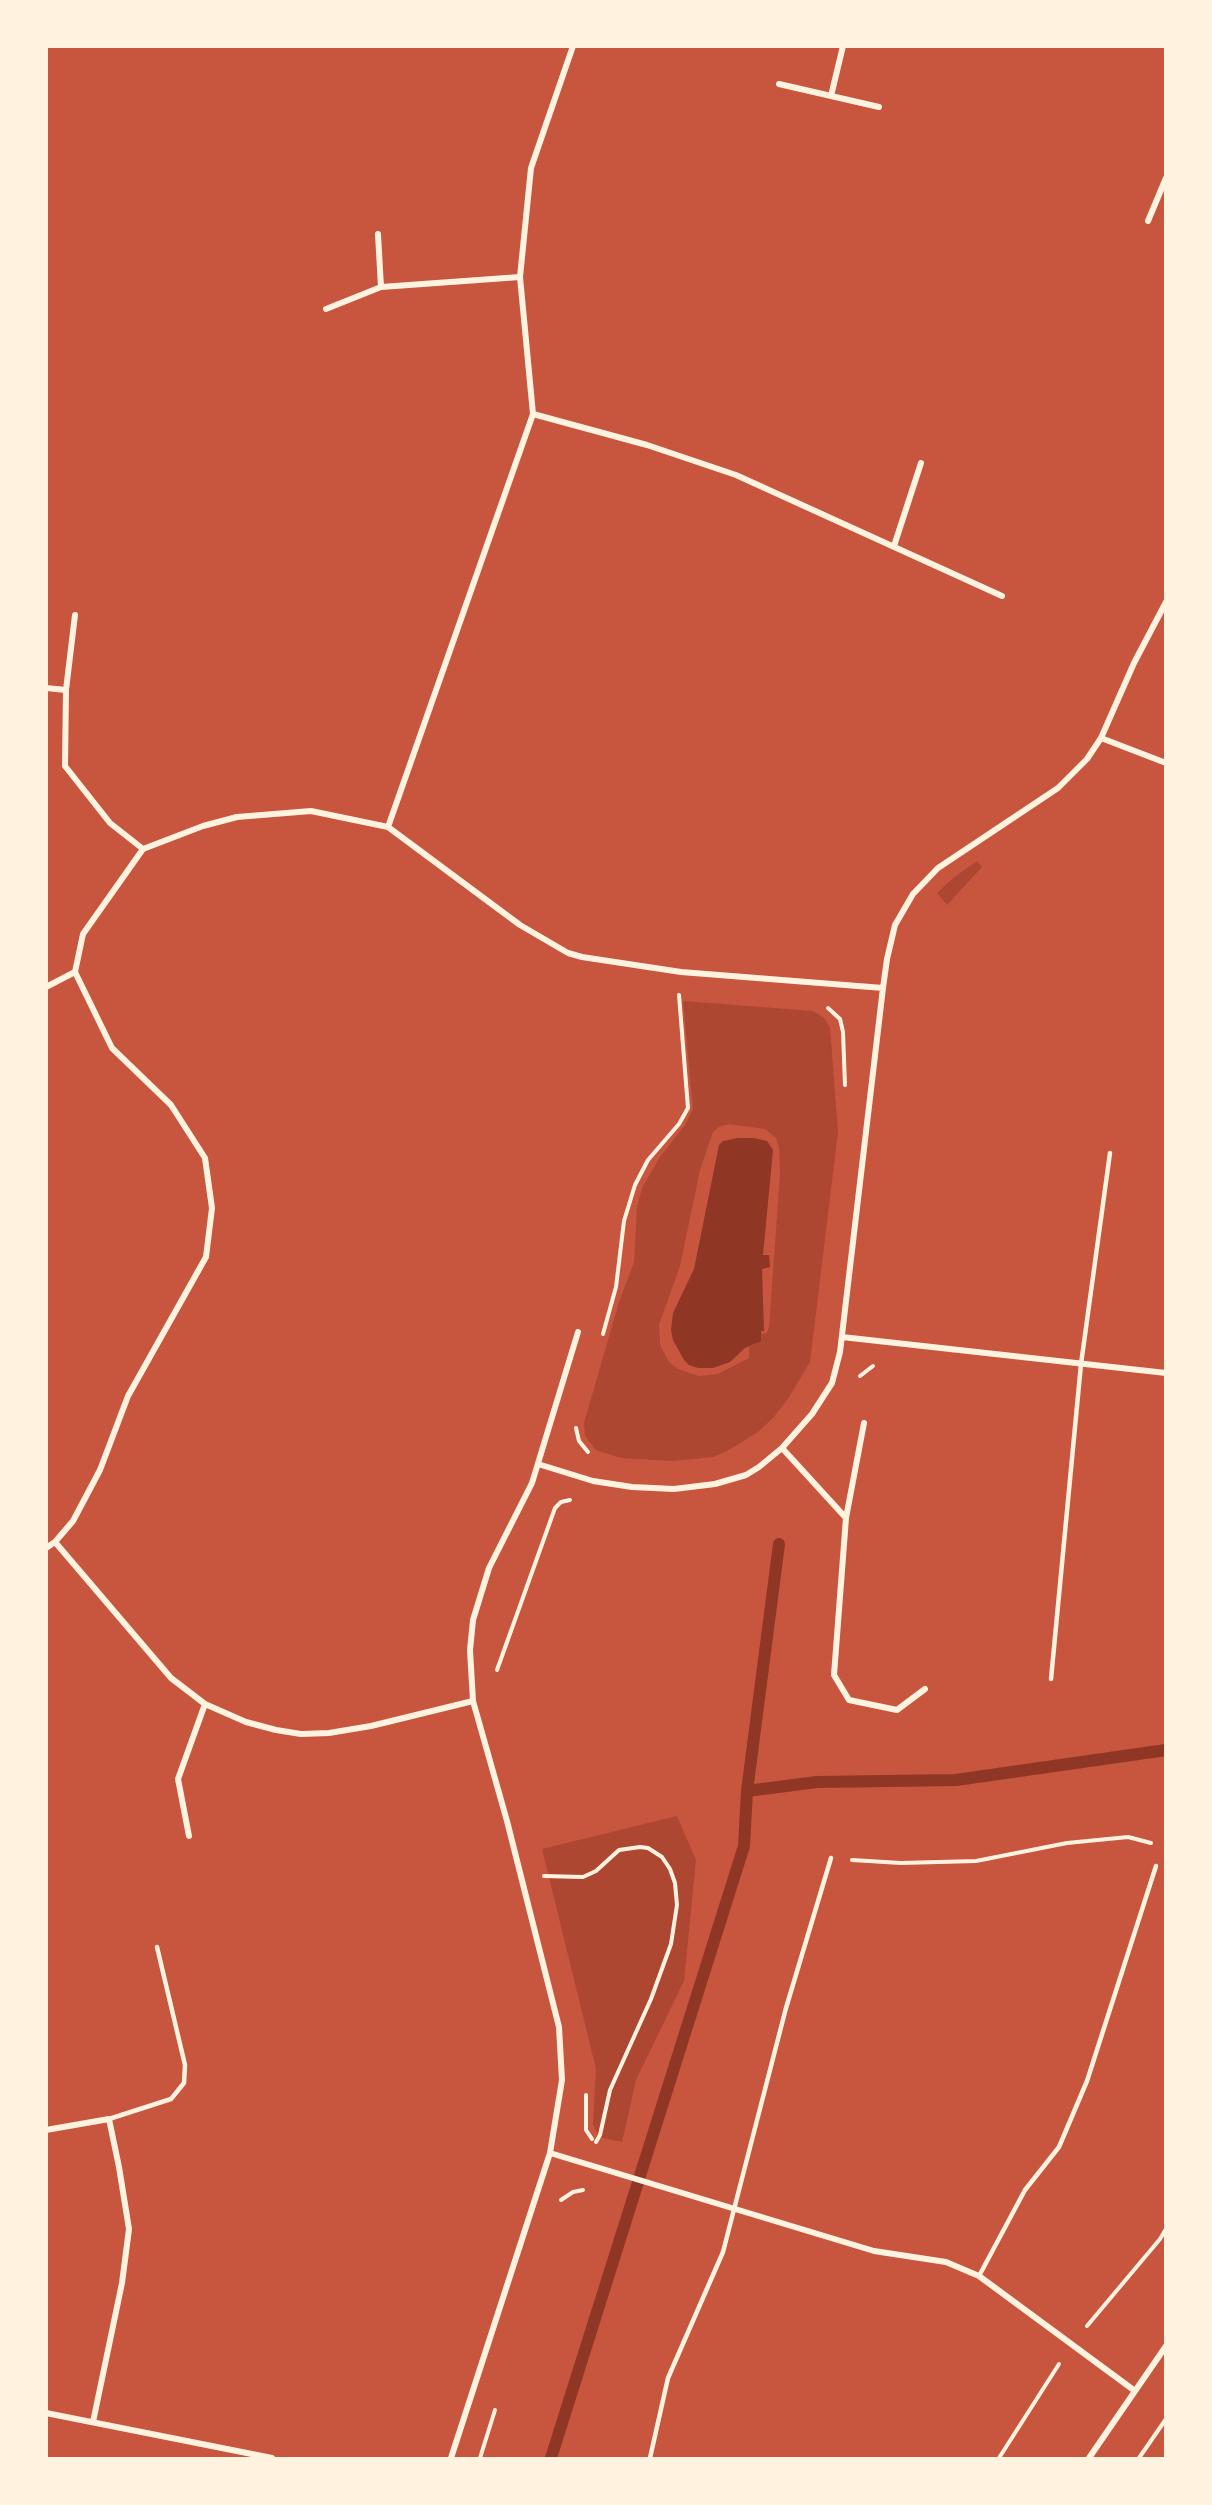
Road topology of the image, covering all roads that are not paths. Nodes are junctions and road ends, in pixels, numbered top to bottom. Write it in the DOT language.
graph roads {
  1 [pos="573,46"];
  2 [pos="843,46"];
  3 [pos="779,84"];
  4 [pos="831,96"];
  5 [pos="879,107"];
  6 [pos="1166,178"];
  7 [pos="1148,221"];
  8 [pos="378,234"];
  9 [pos="520,277"];
  10 [pos="381,287"];
  11 [pos="326,309"];
  12 [pos="533,414"];
  13 [pos="921,463"];
  14 [pos="894,546"];
  15 [pos="1002,596"];
  16 [pos="1166,602"];
  17 [pos="75,615"];
  18 [pos="46,688"];
  19 [pos="66,690"];
  20 [pos="1101,738"];
  21 [pos="1166,764"];
  22 [pos="388,827"];
  23 [pos="143,849"];
  24 [pos="75,972"];
  25 [pos="46,987"];
  26 [pos="883,988"];
  27 [pos="1110,1153"];
  28 [pos="578,1332"];
  29 [pos="842,1337"];
  30 [pos="1081,1364"];
  31 [pos="1166,1373"];
  32 [pos="864,1423"];
  33 [pos="782,1448"];
  34 [pos="538,1464"];
  35 [pos="846,1518"];
  36 [pos="55,1542"];
  37 [pos="46,1548"];
  38 [pos="1050,1679"];
  39 [pos="925,1689"];
  40 [pos="473,1701"];
  41 [pos="205,1704"];
  42 [pos="189,1836"];
  43 [pos="831,1858"];
  44 [pos="1156,1866"];
  45 [pos="157,1947"];
  46 [pos="109,2119"];
  47 [pos="46,2130"];
  48 [pos="550,2153"];
  49 [pos="734,2209"];
  50 [pos="979,2276"];
  51 [pos="1166,2346"];
  52 [pos="1135,2391"];
  53 [pos="46,2413"];
  54 [pos="93,2422"];
  55 [pos="272,2458"];
  56 [pos="451,2458"];
  57 [pos="650,2458"];
  58 [pos="1089,2458"];
  1 -- 9 [label="street"];
  2 -- 4 [label="street"];
  3 -- 4 [label="street"];
  4 -- 5 [label="street"];
  6 -- 7 [label="street"];
  8 -- 10 [label="street"];
  9 -- 10 [label="street"];
  9 -- 12 [label="street"];
  10 -- 11 [label="street"];
  12 -- 14 [label="street"];
  12 -- 22 [label="street"];
  13 -- 14 [label="street"];
  14 -- 15 [label="street"];
  16 -- 20 [label="street"];
  17 -- 19 [label="street"];
  18 -- 19 [label="street"];
  19 -- 23 [label="street"];
  20 -- 21 [label="street"];
  20 -- 26 [label="street"];
  22 -- 23 [label="street"];
  22 -- 26 [label="street"];
  23 -- 24 [label="street"];
  24 -- 25 [label="street"];
  24 -- 36 [label="street"];
  26 -- 29 [label="street"];
  27 -- 30 [label="lane"];
  28 -- 34 [label="street"];
  29 -- 30 [label="street"];
  29 -- 33 [label="street"];
  30 -- 31 [label="street"];
  30 -- 38 [label="lane"];
  32 -- 35 [label="street"];
  33 -- 34 [label="street"];
  33 -- 35 [label="street"];
  34 -- 40 [label="street"];
  35 -- 39 [label="street"];
  36 -- 37 [label="street"];
  36 -- 41 [label="street"];
  40 -- 41 [label="street"];
  40 -- 48 [label="street"];
  41 -- 42 [label="street"];
  43 -- 49 [label="lane"];
  44 -- 50 [label="lane"];
  45 -- 46 [label="lane"];
  46 -- 47 [label="street"];
  46 -- 54 [label="street"];
  48 -- 49 [label="street"];
  48 -- 56 [label="street"];
  49 -- 50 [label="street"];
  49 -- 57 [label="lane"];
  50 -- 52 [label="street"];
  51 -- 52 [label="street"];
  52 -- 58 [label="street"];
  53 -- 54 [label="street"];
  54 -- 55 [label="street"];
}
